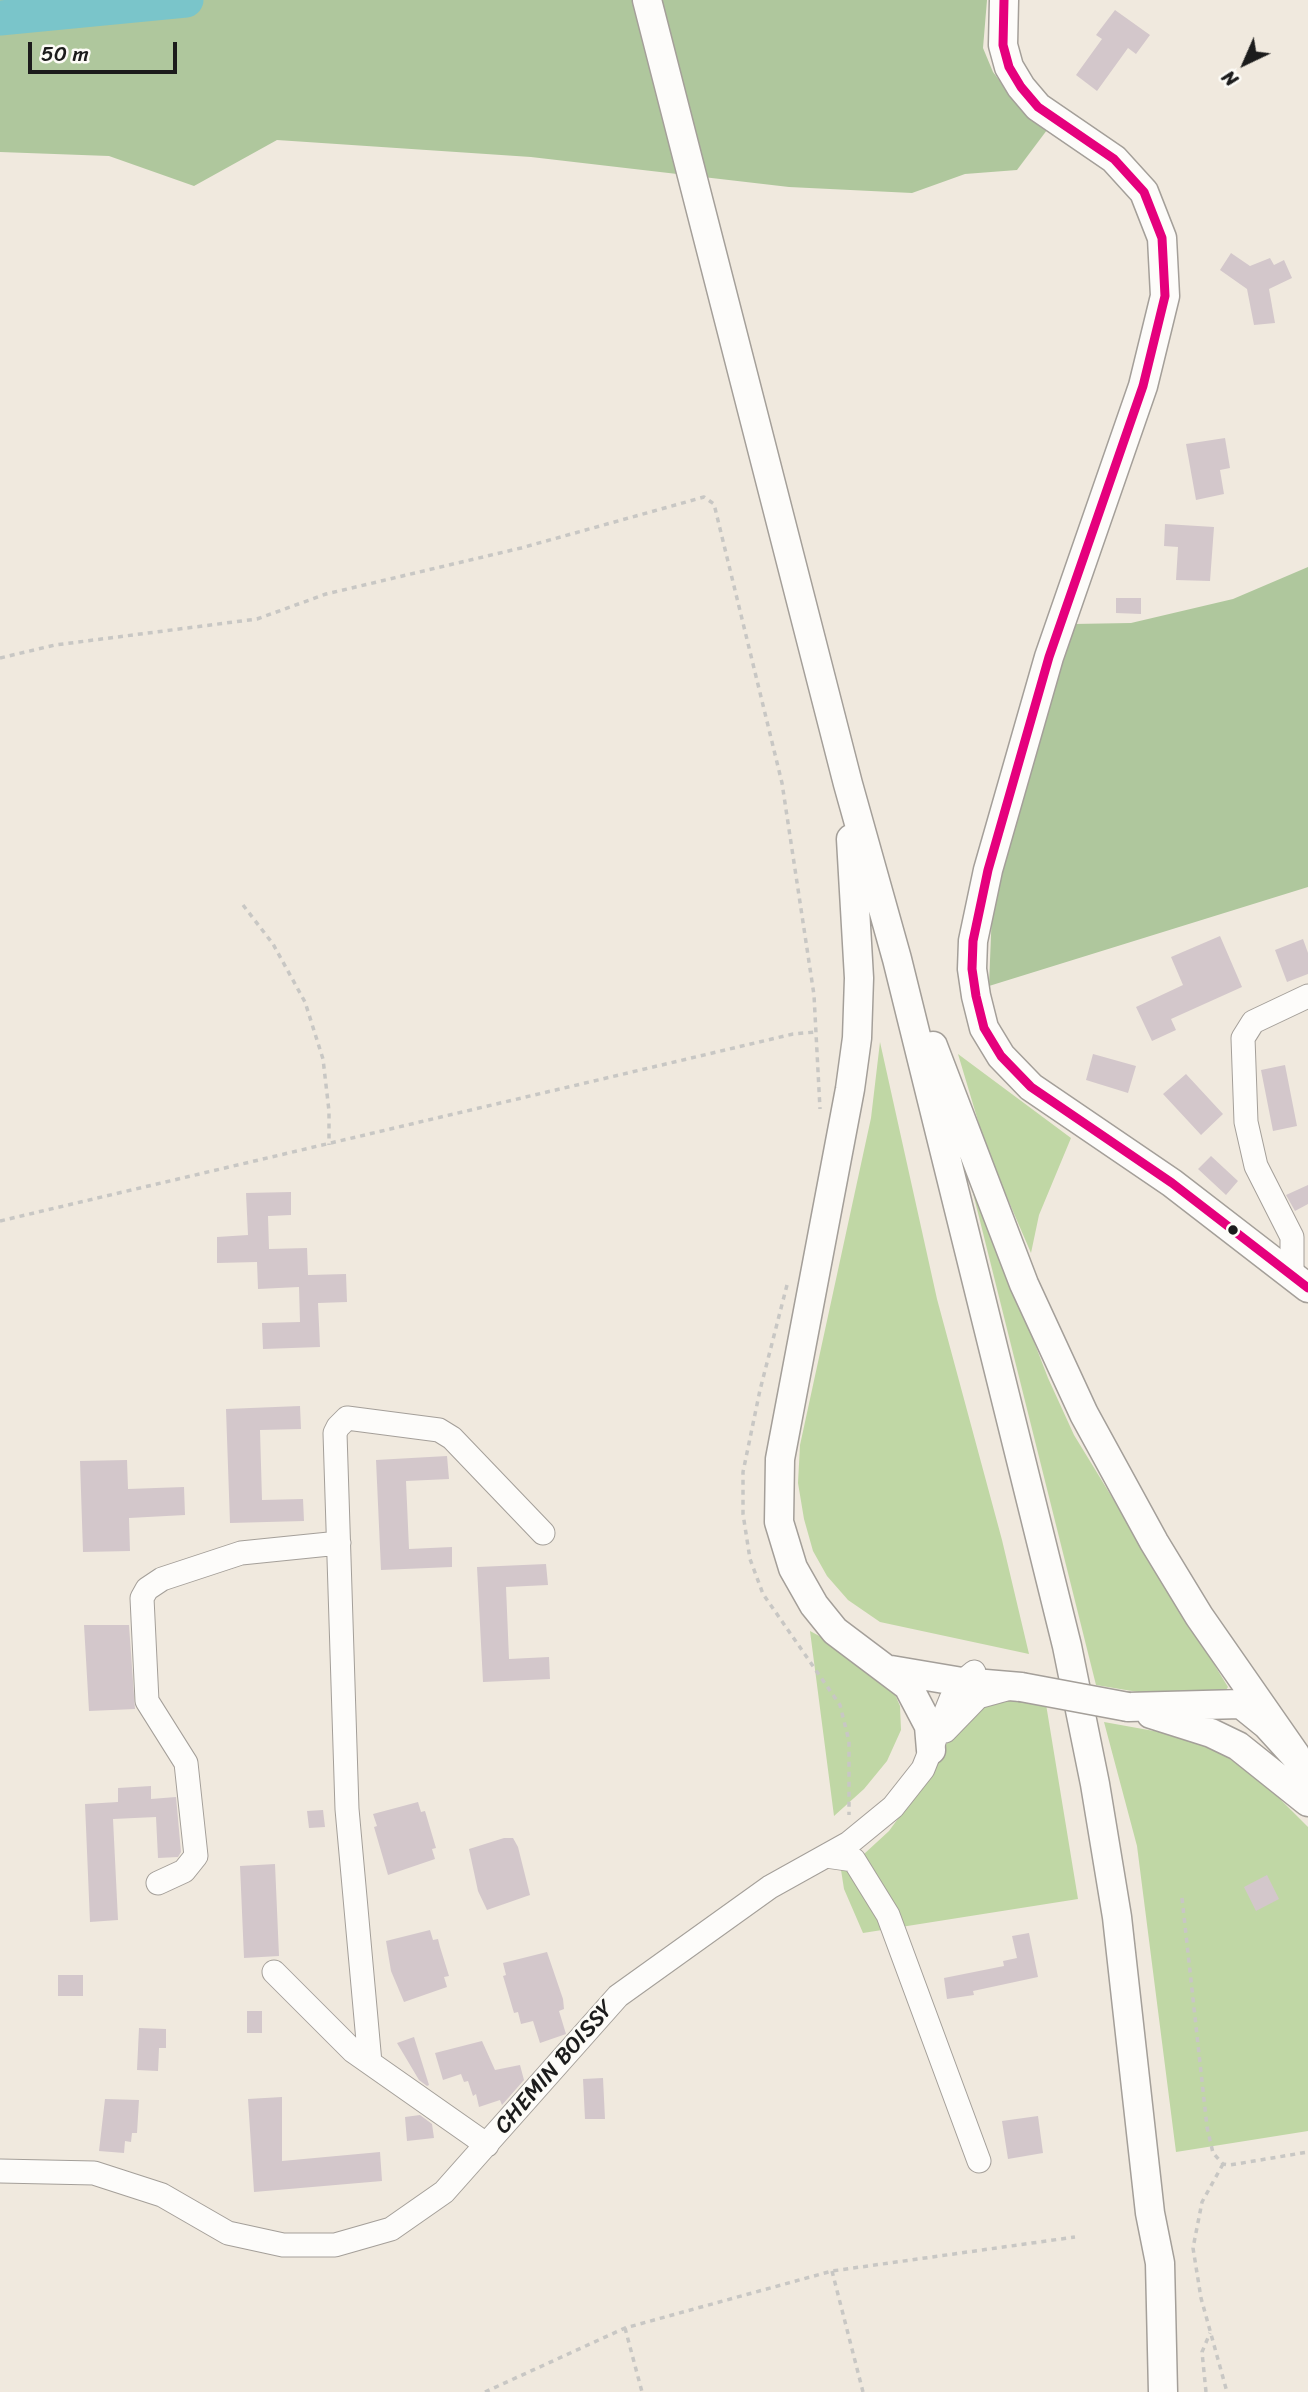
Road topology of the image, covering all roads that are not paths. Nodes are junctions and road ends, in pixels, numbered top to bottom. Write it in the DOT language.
graph roads {
  1 [pos="648,0"];
  2 [pos="1004,0"];
  3 [pos="848,784"];
  4 [pos="897,959"];
  5 [pos="1308,996"];
  6 [pos="1300,1281"];
  7 [pos="543,1533"];
  8 [pos="339,1543"];
  9 [pos="1234,1667"];
  10 [pos="891,1670"];
  11 [pos="962,1682"];
  12 [pos="1021,1687"];
  13 [pos="1241,1704"];
  14 [pos="1128,1707"];
  15 [pos="1187,1726"];
  16 [pos="931,1750"];
  17 [pos="1302,1762"];
  18 [pos="1308,1802"];
  19 [pos="826,1856"];
  20 [pos="158,1882"];
  21 [pos="274,1972"];
  22 [pos="370,2063"];
  23 [pos="487,2145"];
  24 [pos="979,2161"];
  25 [pos="0,2171"];
  26 [pos="1150,2213"];
  27 [pos="1144,2392"];
  28 [pos="1163,2392"];
  1 -- 3 [label="main road"];
  2 -- 6 [label="main road"];
  3 -- 4 [label="main road"];
  3 -- 10 [label="main road"];
  4 -- 9 [label="main road"];
  4 -- 26 [label="main road"];
  5 -- 6 [label="street"];
  7 -- 8 [label="street"];
  8 -- 20 [label="street"];
  8 -- 22 [label="street"];
  9 -- 13 [label="main road"];
  9 -- 17 [label="main road"];
  10 -- 11 [label="main road"];
  10 -- 16 [label="main road"];
  11 -- 12 [label="main road"];
  11 -- 16 [label="street, CHEMIN BOISSY"];
  12 -- 14 [label="main road, bridge"];
  12 -- 16 [label="street"];
  13 -- 14 [label="main road"];
  13 -- 15 [label="main road"];
  13 -- 17 [label="main road"];
  14 -- 15 [label="main road"];
  15 -- 18 [label="main road"];
  16 -- 19 [label="street, CHEMIN BOISSY"];
  19 -- 23 [label="street, CHEMIN BOISSY"];
  19 -- 24 [label="street"];
  21 -- 22 [label="street"];
  22 -- 23 [label="street"];
  23 -- 25 [label="street, CHEMIN BOISSY"];
  26 -- 27 [label="main road"];
  26 -- 28 [label="main road"];
}
